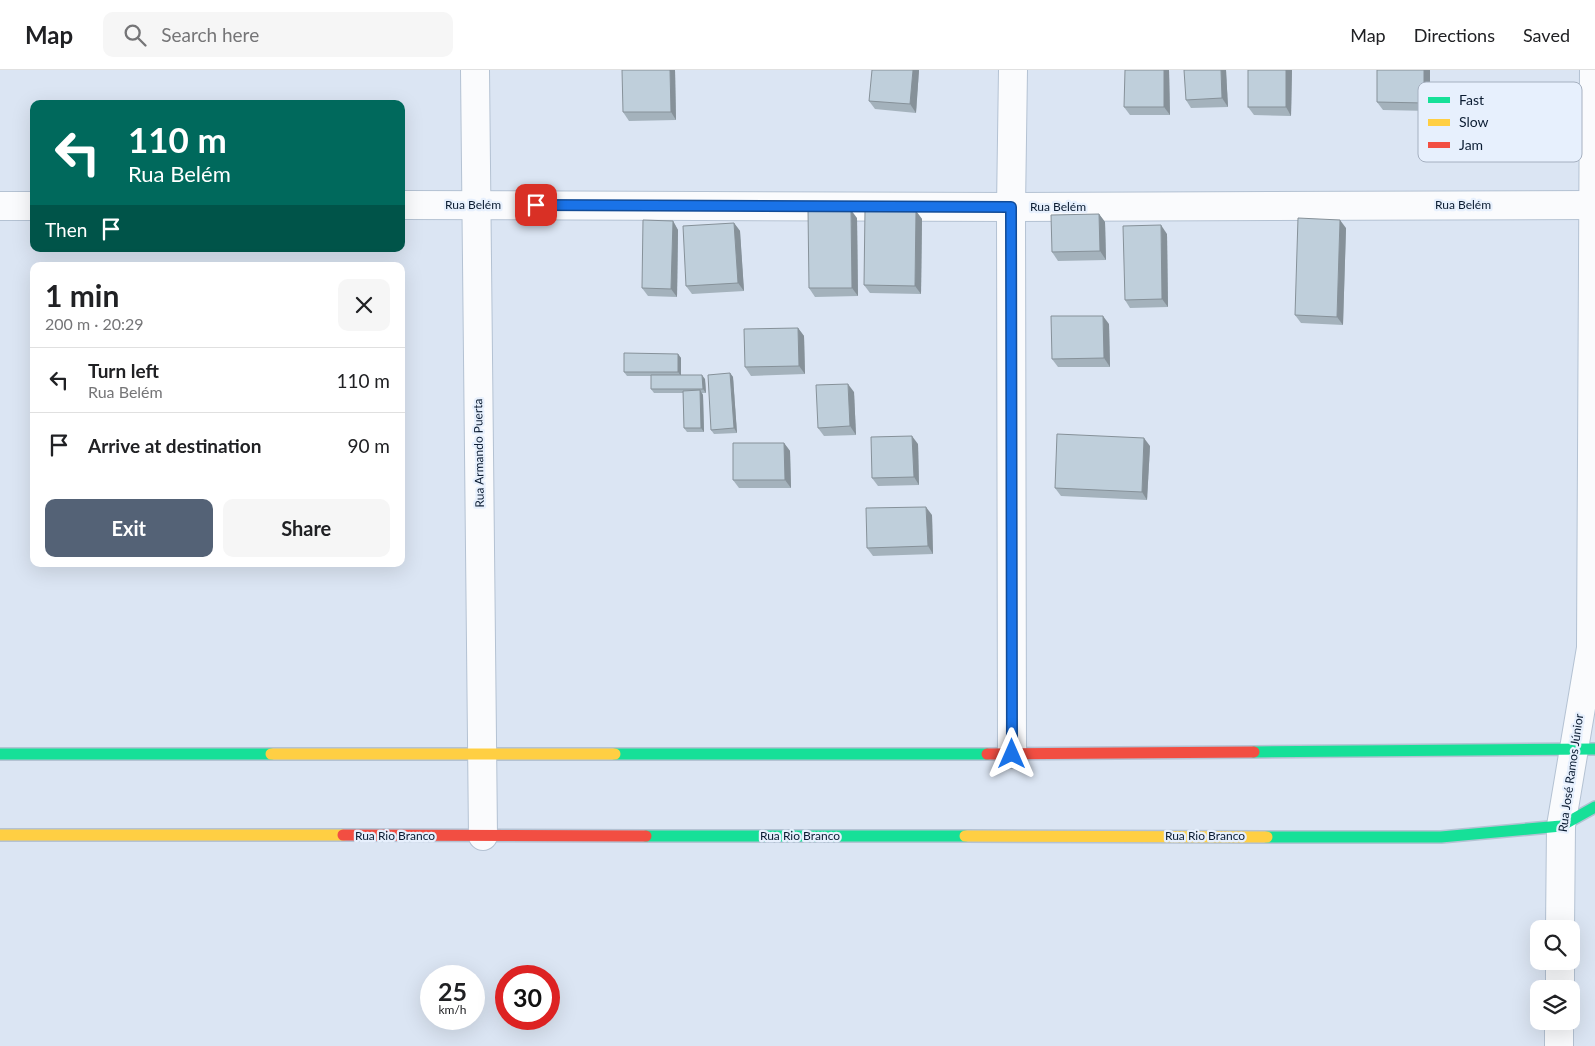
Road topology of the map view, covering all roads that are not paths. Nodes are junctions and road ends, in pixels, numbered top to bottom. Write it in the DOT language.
graph roads {
  1 [pos="475,70"];
  2 [pos="1013,70"];
  3 [pos="1594,70"];
  4 [pos="477,204"];
  5 [pos="405,205"];
  6 [pos="1594,205"];
  7 [pos="0,206"];
  8 [pos="30,206"];
  9 [pos="1011,207"];
  10 [pos="1593,659"];
  11 [pos="1584,749"];
  12 [pos="0,754"];
  13 [pos="482,754"];
  14 [pos="1012,754"];
  15 [pos="1595,807"];
  16 [pos="1561,826"];
  17 [pos="0,835"];
  18 [pos="483,836"];
  19 [pos="1560,920"];
  20 [pos="1559,1030"];
  21 [pos="1559,1046"];
  1 -- 4 [label="street, Rua Armando Puerta"];
  2 -- 9 [label="street"];
  3 -- 6 [label="street, Rua José Ramos Júnior"];
  4 -- 5 [label="street, Rua Belém"];
  4 -- 9 [label="street, Rua Belém"];
  4 -- 13 [label="street, Rua Armando Puerta"];
  6 -- 9 [label="street, Rua Belém"];
  6 -- 10 [label="street, Rua José Ramos Júnior"];
  7 -- 8 [label="street"];
  9 -- 14 [label="street"];
  10 -- 11 [label="street, Rua José Ramos Júnior"];
  11 -- 14 [label="street"];
  11 -- 16 [label="street, Rua José Ramos Júnior"];
  12 -- 13 [label="street"];
  13 -- 14 [label="street"];
  13 -- 18 [label="street, Rua Armando Puerta"];
  15 -- 16 [label="street, Rua Rio Branco"];
  16 -- 18 [label="street, Rua Rio Branco"];
  16 -- 19 [label="street, Rua José Ramos Júnior"];
  17 -- 18 [label="street, Rua Rio Branco"];
  20 -- 21 [label="street"];
}
